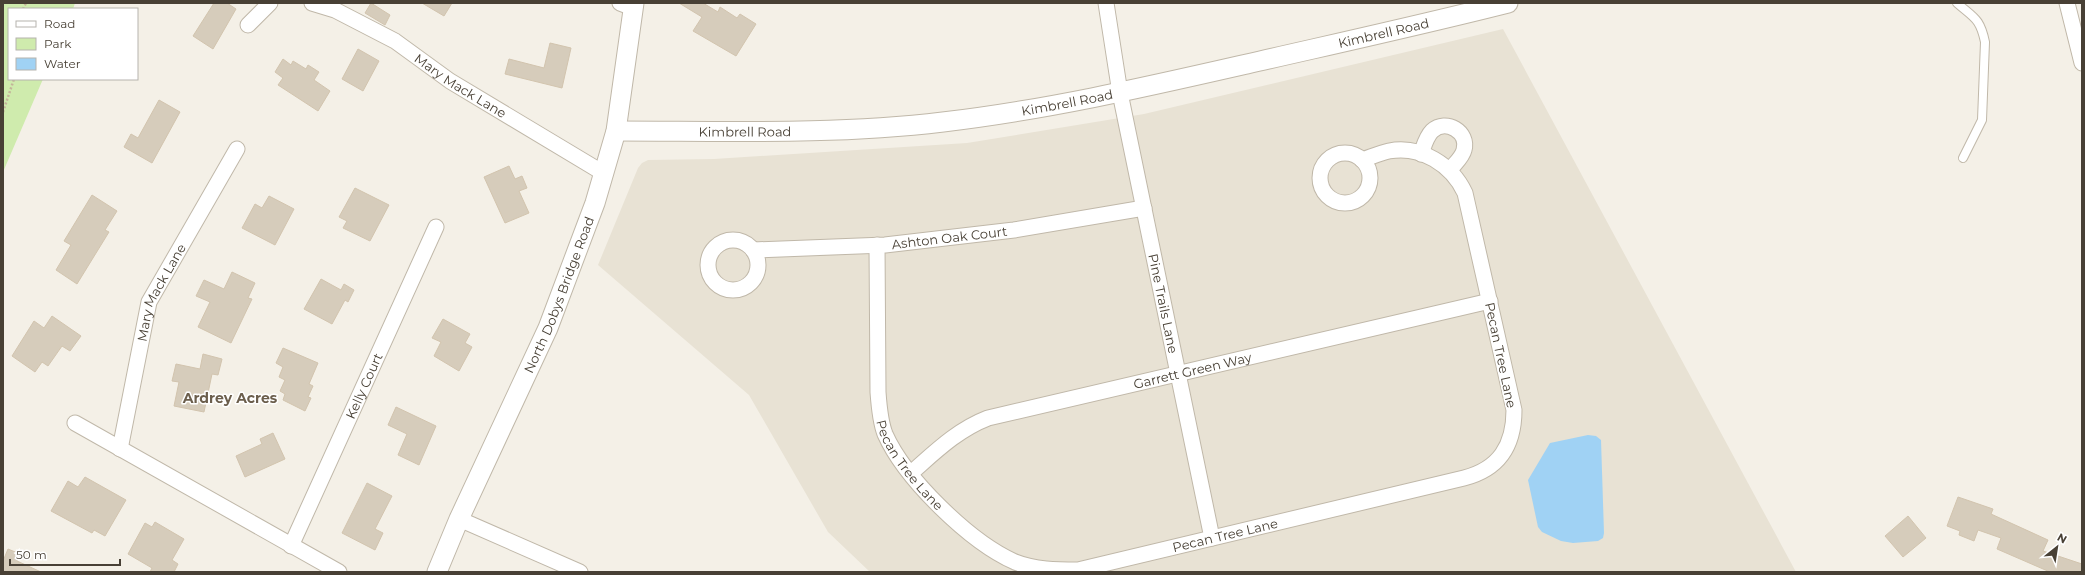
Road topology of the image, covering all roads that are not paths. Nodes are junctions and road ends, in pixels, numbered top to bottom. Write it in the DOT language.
graph roads {
  1 [pos="270,3"];
  2 [pos="312,3"];
  3 [pos="1106,3"];
  4 [pos="1508,3"];
  5 [pos="1957,3"];
  6 [pos="2067,3"];
  7 [pos="629,5"];
  8 [pos="248,25"];
  9 [pos="2082,63"];
  10 [pos="1120,93"];
  11 [pos="616,131"];
  12 [pos="237,149"];
  13 [pos="1421,154"];
  14 [pos="1963,158"];
  15 [pos="1362,160"];
  16 [pos="1450,170"];
  17 [pos="605,174"];
  18 [pos="1144,208"];
  19 [pos="436,227"];
  20 [pos="876,245"];
  21 [pos="753,250"];
  22 [pos="1490,301"];
  23 [pos="1178,373"];
  24 [pos="75,423"];
  25 [pos="120,448"];
  26 [pos="910,473"];
  27 [pos="459,519"];
  28 [pos="1212,538"];
  29 [pos="291,546"];
  30 [pos="339,572"];
  31 [pos="437,572"];
  32 [pos="580,572"];
  1 -- 8 [label="street"];
  2 -- 17 [label="street, Mary Mack Lane"];
  3 -- 10 [label="street, Pine Trails Lane"];
  4 -- 10 [label="street, Kimbrell Road"];
  5 -- 14 [label="lane"];
  6 -- 9 [label="street"];
  7 -- 11 [label="street, North Dobys Bridge Road"];
  10 -- 11 [label="street, Kimbrell Road"];
  10 -- 18 [label="street, Pine Trails Lane"];
  11 -- 17 [label="street, North Dobys Bridge Road"];
  12 -- 25 [label="street, Mary Mack Lane"];
  13 -- 15 [label="street, Pecan Tree Lane"];
  13 -- 16 [label="street, Pecan Tree Lane"];
  13 -- 16 [label="street"];
  16 -- 22 [label="street, Pecan Tree Lane"];
  17 -- 27 [label="street, North Dobys Bridge Road"];
  18 -- 20 [label="street, Ashton Oak Court"];
  18 -- 23 [label="street, Pine Trails Lane"];
  19 -- 29 [label="street, Kelly Court"];
  20 -- 21 [label="street, Ashton Oak Court"];
  20 -- 26 [label="street, Pecan Tree Lane"];
  22 -- 23 [label="street, Garrett Green Way"];
  22 -- 28 [label="street, Pecan Tree Lane"];
  23 -- 26 [label="street, Garrett Green Way"];
  23 -- 28 [label="street, Pine Trails Lane"];
  24 -- 25 [label="street"];
  25 -- 29 [label="street"];
  26 -- 28 [label="street, Pecan Tree Lane"];
  27 -- 31 [label="street, North Dobys Bridge Road"];
  27 -- 32 [label="street"];
  29 -- 30 [label="street"];
}
